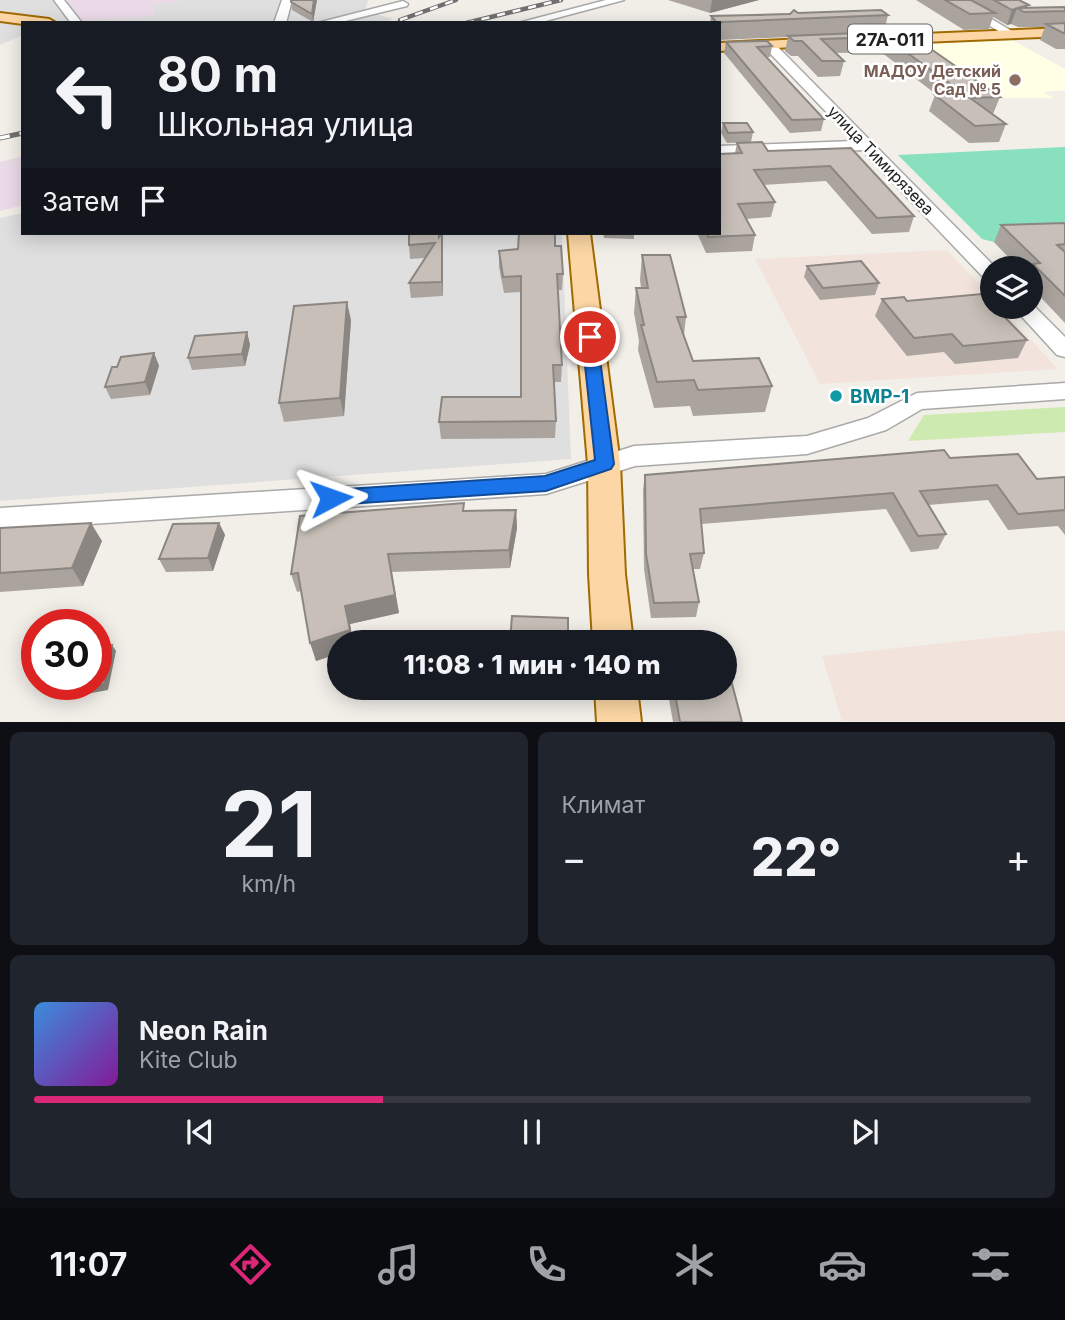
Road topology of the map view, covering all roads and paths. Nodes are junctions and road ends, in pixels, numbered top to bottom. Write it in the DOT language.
graph roads {
  1 [pos="59,0"];
  2 [pos="287,0"];
  3 [pos="619,0"];
  4 [pos="951,0"];
  5 [pos="403,4"];
  6 [pos="0,17"];
  7 [pos="33,21"];
  8 [pos="75,21"];
  9 [pos="281,21"];
  10 [pos="331,21"];
  11 [pos="531,21"];
  12 [pos="1065,32"];
  13 [pos="1012,34"];
  14 [pos="769,45"];
  15 [pos="721,47"];
  16 [pos="866,145"];
  17 [pos="721,151"];
  18 [pos="579,235"];
  19 [pos="980,263"];
  20 [pos="1034,319"];
  21 [pos="1065,351"];
  22 [pos="1065,391"];
  23 [pos="604,464"];
  24 [pos="0,519"];
  25 [pos="612,630"];
  26 [pos="617,700"];
  27 [pos="619,722"];
  1 -- 8 [label="street"];
  2 -- 9 [label="street"];
  3 -- 11 [label="street"];
  4 -- 13 [label="street"];
  5 -- 10 [label="street"];
  6 -- 7 [label="main road"];
  12 -- 13 [label="main road, 27А-011"];
  13 -- 14 [label="main road, 27А-011"];
  14 -- 15 [label="main road, 27А-011"];
  14 -- 16 [label="street, улица Тимирязева"];
  16 -- 17 [label="street"];
  16 -- 19 [label="street, улица Тимирязева"];
  18 -- 23 [label="main road"];
  20 -- 21 [label="street"];
  22 -- 23 [label="street"];
  23 -- 24 [label="street"];
  23 -- 25 [label="main road"];
  26 -- 27 [label="main road"];
}
